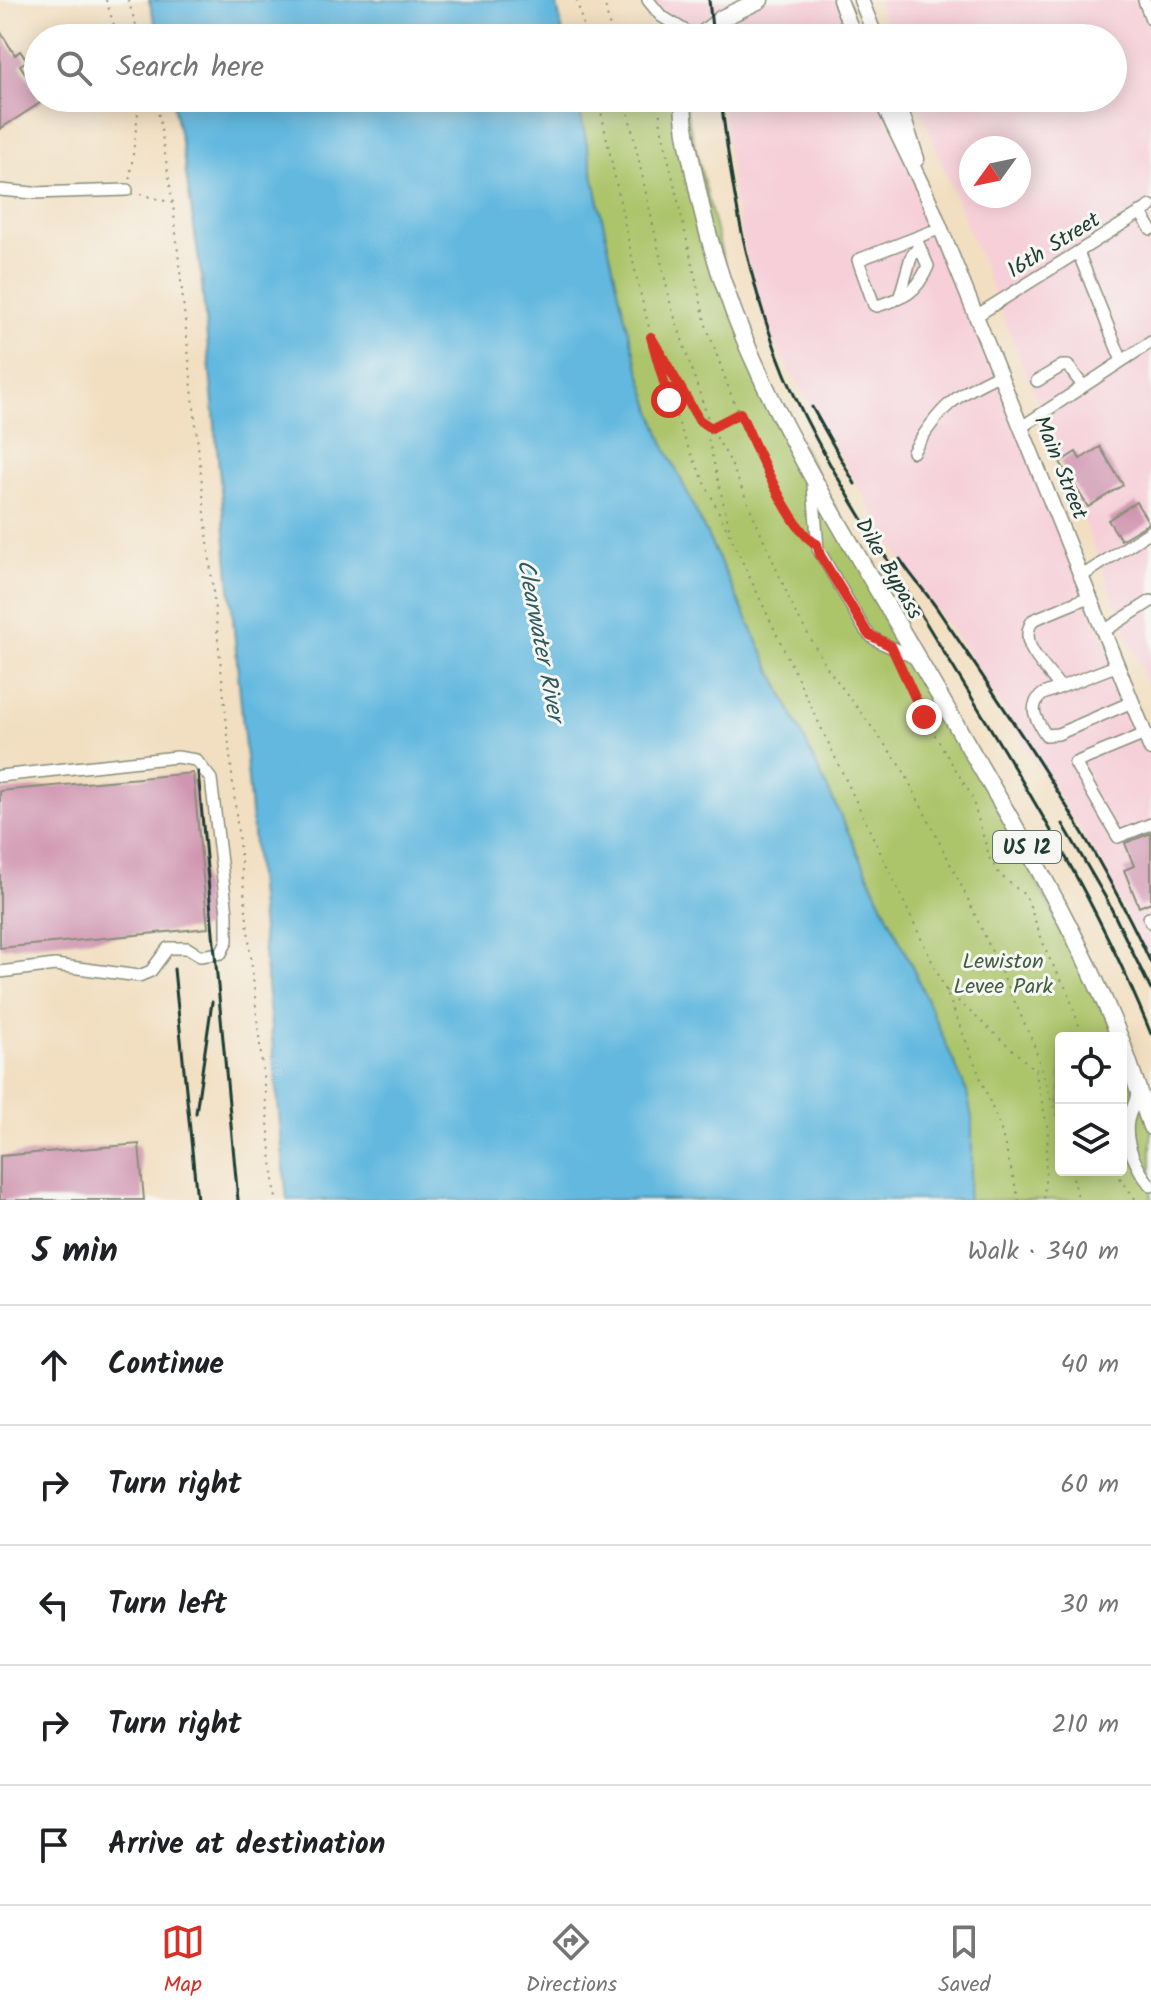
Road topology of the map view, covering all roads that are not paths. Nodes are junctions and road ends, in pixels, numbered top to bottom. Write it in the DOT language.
graph roads {
  1 [pos="648,0"];
  2 [pos="743,0"];
  3 [pos="760,0"];
  4 [pos="840,0"];
  5 [pos="861,0"];
  6 [pos="1145,1"];
  7 [pos="722,18"];
  8 [pos="1151,19"];
  9 [pos="674,24"];
  10 [pos="714,24"];
  11 [pos="849,24"];
  12 [pos="870,24"];
  13 [pos="685,112"];
  14 [pos="887,112"];
  15 [pos="901,112"];
  16 [pos="0,190"];
  17 [pos="132,190"];
  18 [pos="930,202"];
  19 [pos="1146,209"];
  20 [pos="941,228"];
  21 [pos="1151,229"];
  22 [pos="917,243"];
  23 [pos="1078,252"];
  24 [pos="900,296"];
  25 [pos="976,316"];
  26 [pos="1151,343"];
  27 [pos="1122,361"];
  28 [pos="1001,374"];
  29 [pos="1037,381"];
  30 [pos="1083,386"];
  31 [pos="1023,426"];
  32 [pos="913,452"];
  33 [pos="807,471"];
  34 [pos="1151,531"];
  35 [pos="1082,576"];
  36 [pos="1091,596"];
  37 [pos="1151,601"];
  38 [pos="1104,631"];
  39 [pos="920,663"];
  40 [pos="1118,665"];
  41 [pos="1060,687"];
  42 [pos="1132,702"];
  43 [pos="1145,734"];
  44 [pos="1151,749"];
  45 [pos="0,776"];
  46 [pos="1151,824"];
  47 [pos="0,972"];
  48 [pos="1118,1032"];
  49 [pos="1127,1055"];
  50 [pos="1137,1082"];
  51 [pos="1151,1127"];
  52 [pos="1151,1186"];
  1 -- 9 [label="street"];
  2 -- 7 [label="highway"];
  3 -- 7 [label="highway"];
  4 -- 11 [label="main road"];
  5 -- 12 [label="main road"];
  6 -- 8 [label="street"];
  7 -- 10 [label="highway"];
  13 -- 33 [label="highway, Dike Bypass / US 12"];
  14 -- 18 [label="main road, Main Street"];
  15 -- 18 [label="main road, Main Street"];
  16 -- 17 [label="street"];
  18 -- 20 [label="main road, Main Street"];
  19 -- 21 [label="street"];
  19 -- 23 [label="street, 16th Street"];
  20 -- 22 [label="street"];
  20 -- 25 [label="main road, Main Street"];
  22 -- 24 [label="street"];
  22 -- 24 [label="street"];
  22 -- 24 [label="street"];
  23 -- 25 [label="street, 16th Street"];
  23 -- 27 [label="street"];
  25 -- 28 [label="main road, Main Street"];
  26 -- 27 [label="street"];
  27 -- 30 [label="street"];
  28 -- 31 [label="main road, Main Street"];
  28 -- 32 [label="street"];
  29 -- 30 [label="street"];
  30 -- 31 [label="street"];
  31 -- 35 [label="main road, Main Street"];
  33 -- 39 [label="highway, Dike Bypass / US 12"];
  33 -- 39 [label="street"];
  34 -- 35 [label="street"];
  35 -- 36 [label="main road, Main Street"];
  36 -- 38 [label="main road, Main Street"];
  36 -- 41 [label="street"];
  37 -- 38 [label="street"];
  38 -- 40 [label="main road, Main Street"];
  39 -- 48 [label="highway, Dike Bypass / US 12"];
  40 -- 41 [label="street"];
  40 -- 42 [label="main road, Main Street"];
  41 -- 42 [label="street"];
  42 -- 43 [label="main road, Main Street"];
  43 -- 44 [label="main road, Main Street"];
  43 -- 46 [label="street"];
  45 -- 47 [label="street"];
  49 -- 50 [label="highway, Dike Bypass / US 12"];
  50 -- 51 [label="highway, Dike Bypass / US 12"];
  50 -- 52 [label="street"];
}
